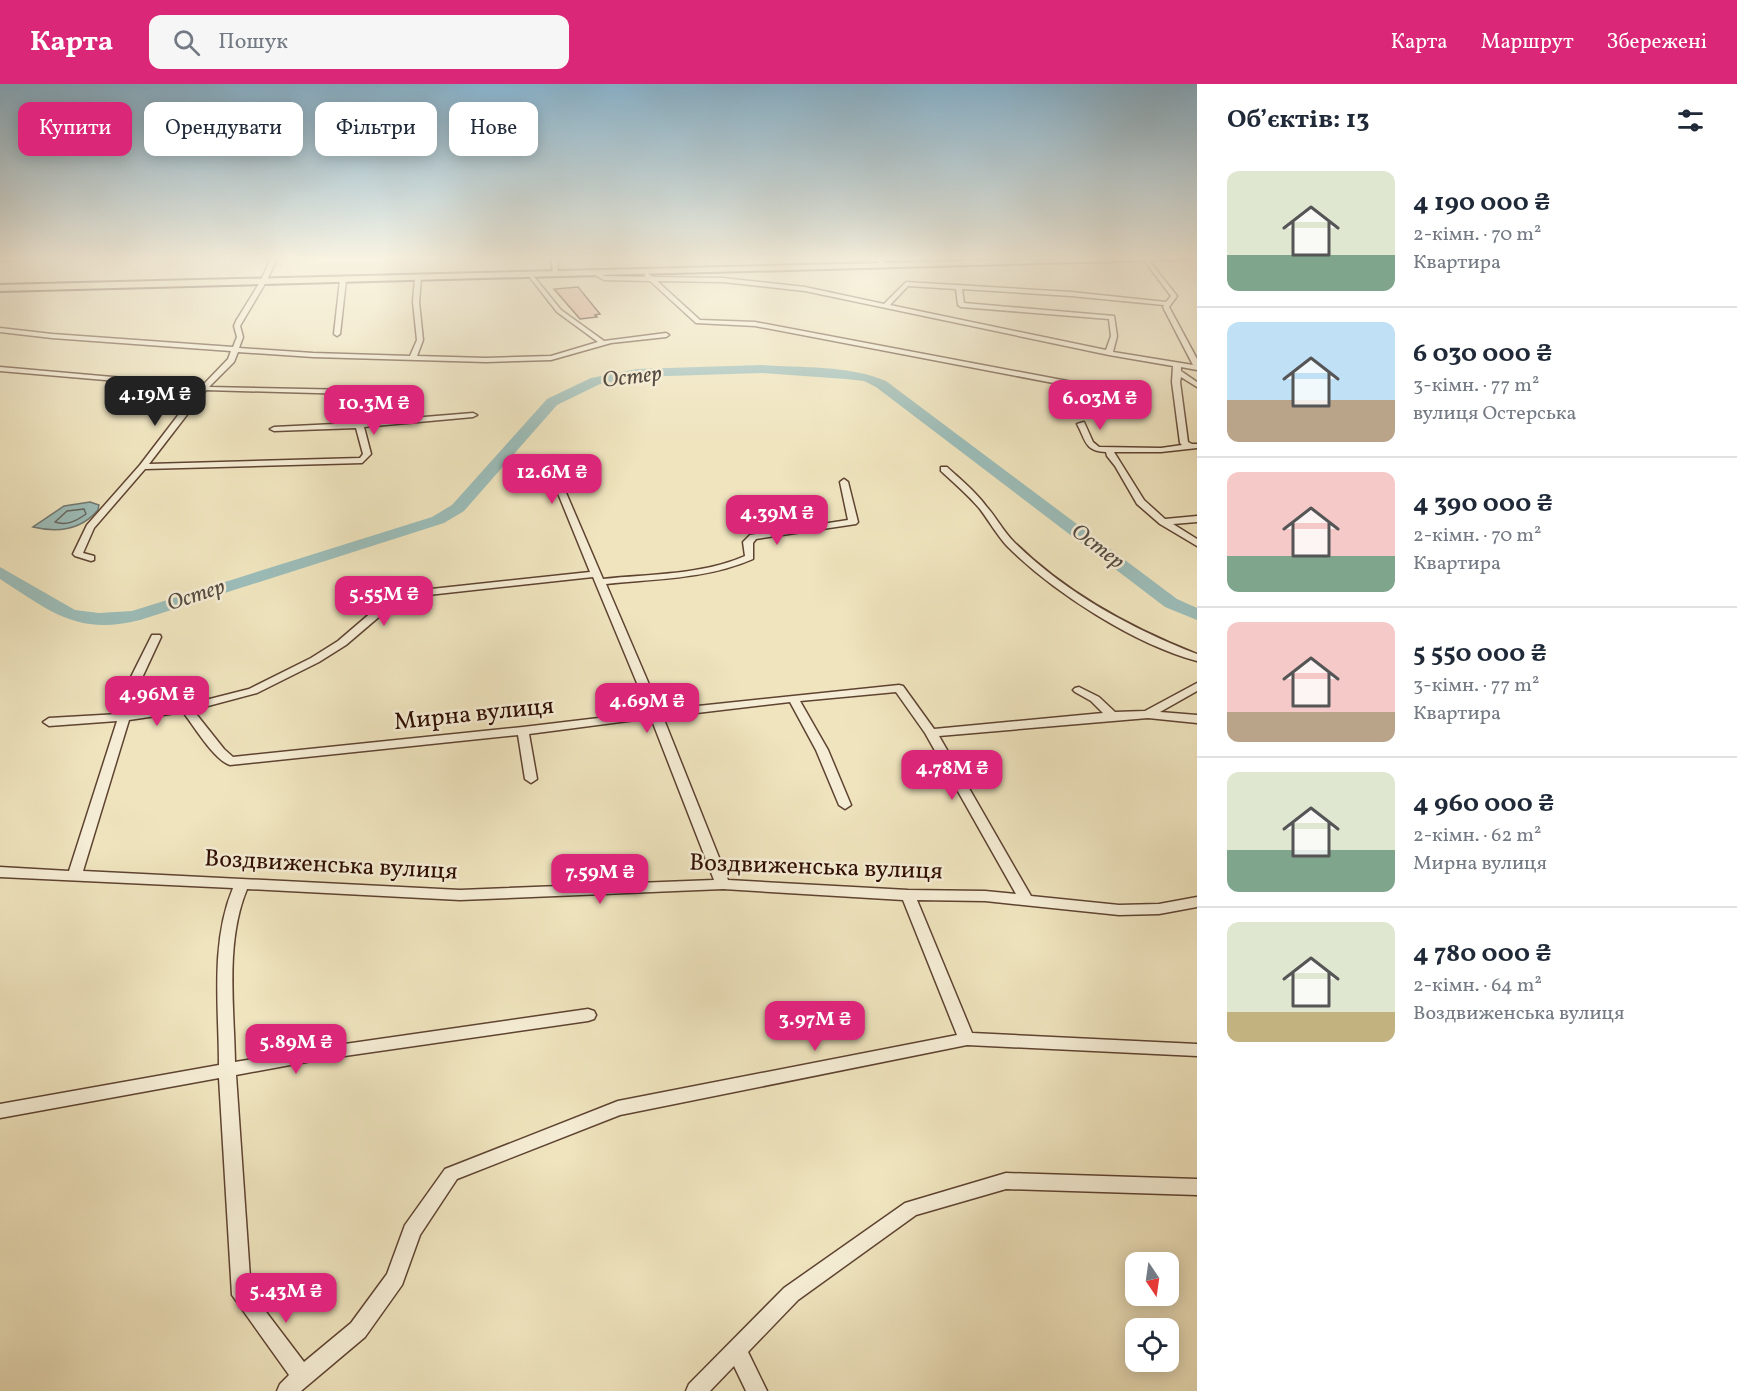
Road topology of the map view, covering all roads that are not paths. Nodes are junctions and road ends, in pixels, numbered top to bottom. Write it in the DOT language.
graph roads {
  1 [pos="240,318"];
  2 [pos="339,318"];
  3 [pos="418,318"];
  4 [pos="569,318"];
  5 [pos="694,318"];
  6 [pos="942,318"];
  7 [pos="1112,318"];
  8 [pos="1171,318"];
  9 [pos="0,330"];
  10 [pos="337,334"];
  11 [pos="666,335"];
  12 [pos="603,343"];
  13 [pos="235,350"];
  14 [pos="1109,354"];
  15 [pos="413,358"];
  16 [pos="1197,367"];
  17 [pos="0,369"];
  18 [pos="1178,369"];
  19 [pos="1197,385"];
  20 [pos="204,388"];
  21 [pos="1096,410"];
  22 [pos="472,415"];
  23 [pos="361,424"];
  24 [pos="1081,424"];
  25 [pos="274,429"];
  26 [pos="1193,446"];
  27 [pos="1110,450"];
  28 [pos="143,467"];
  29 [pos="944,469"];
  30 [pos="557,481"];
  31 [pos="844,482"];
  32 [pos="1197,519"];
  33 [pos="1163,522"];
  34 [pos="1197,543"];
  35 [pos="91,558"];
  36 [pos="597,578"];
  37 [pos="156,637"];
  38 [pos="1197,658"];
  39 [pos="1197,686"];
  40 [pos="1079,690"];
  41 [pos="794,700"];
  42 [pos="1167,703"];
  43 [pos="186,708"];
  44 [pos="1148,714"];
  45 [pos="656,715"];
  46 [pos="1112,716"];
  47 [pos="124,717"];
  48 [pos="1194,718"];
  49 [pos="49,722"];
  50 [pos="523,731"];
  51 [pos="931,733"];
  52 [pos="531,779"];
  53 [pos="845,805"];
  54 [pos="0,872"];
  55 [pos="75,875"];
  56 [pos="242,884"];
  57 [pos="723,884"];
  58 [pos="908,895"];
  59 [pos="1027,901"];
  60 [pos="1197,902"];
  61 [pos="588,1015"];
  62 [pos="967,1039"];
  63 [pos="1197,1050"];
  64 [pos="228,1070"];
  65 [pos="0,1111"];
  66 [pos="1197,1187"];
  67 [pos="736,1349"];
  68 [pos="302,1376"];
  69 [pos="287,1391"];
  70 [pos="696,1391"];
  71 [pos="757,1391"];
  1 -- 13 [label="street"];
  2 -- 10 [label="street"];
  3 -- 15 [label="street"];
  4 -- 12 [label="street"];
  5 -- 21 [label="street"];
  6 -- 14 [label="street"];
  7 -- 14 [label="street"];
  8 -- 16 [label="street"];
  9 -- 13 [label="street"];
  11 -- 12 [label="street"];
  12 -- 15 [label="street"];
  13 -- 15 [label="street"];
  13 -- 20 [label="street"];
  14 -- 18 [label="street"];
  16 -- 18 [label="street"];
  17 -- 20 [label="street"];
  18 -- 19 [label="street"];
  18 -- 26 [label="street"];
  20 -- 23 [label="street"];
  20 -- 28 [label="street"];
  22 -- 23 [label="street"];
  23 -- 25 [label="street"];
  23 -- 28 [label="street"];
  24 -- 27 [label="street"];
  26 -- 27 [label="street"];
  27 -- 33 [label="street"];
  28 -- 35 [label="street"];
  29 -- 38 [label="street"];
  30 -- 36 [label="street"];
  31 -- 36 [label="street"];
  32 -- 33 [label="street"];
  33 -- 34 [label="street"];
  36 -- 43 [label="street"];
  36 -- 45 [label="street"];
  37 -- 47 [label="street"];
  39 -- 42 [label="street"];
  40 -- 46 [label="street"];
  41 -- 45 [label="street, Мирна вулиця"];
  41 -- 51 [label="street, Мирна вулиця"];
  41 -- 53 [label="street"];
  42 -- 44 [label="street"];
  42 -- 48 [label="street"];
  43 -- 47 [label="street"];
  43 -- 50 [label="street, Мирна вулиця"];
  44 -- 46 [label="street"];
  44 -- 48 [label="street"];
  45 -- 50 [label="street, Мирна вулиця"];
  45 -- 57 [label="street"];
  46 -- 51 [label="street"];
  47 -- 49 [label="street"];
  47 -- 55 [label="street"];
  50 -- 52 [label="street"];
  51 -- 59 [label="street"];
  54 -- 55 [label="street, Воздвиженська вулиця"];
  55 -- 56 [label="street, Воздвиженська вулиця"];
  56 -- 57 [label="street, Воздвиженська вулиця"];
  56 -- 64 [label="street"];
  57 -- 58 [label="street, Воздвиженська вулиця"];
  58 -- 59 [label="street, Воздвиженська вулиця"];
  58 -- 62 [label="street"];
  59 -- 60 [label="street, Воздвиженська вулиця"];
  61 -- 64 [label="street"];
  62 -- 63 [label="street"];
  62 -- 68 [label="street"];
  64 -- 65 [label="street"];
  64 -- 68 [label="street"];
  66 -- 67 [label="street"];
  67 -- 70 [label="street"];
  67 -- 71 [label="street"];
  68 -- 69 [label="street"];
}
